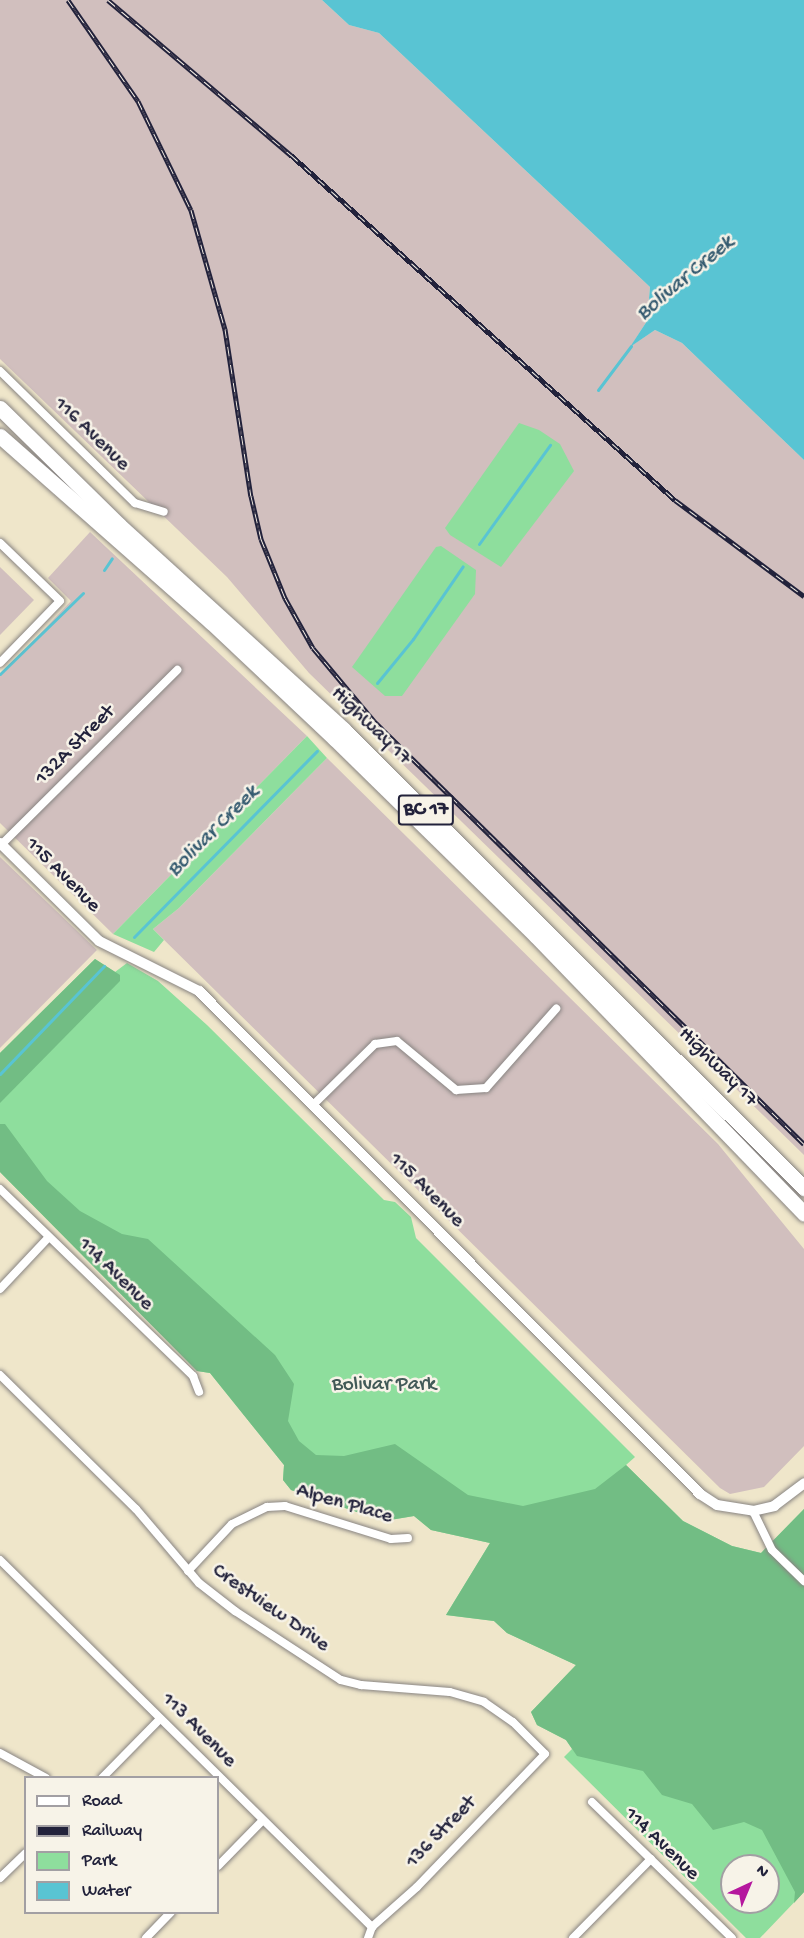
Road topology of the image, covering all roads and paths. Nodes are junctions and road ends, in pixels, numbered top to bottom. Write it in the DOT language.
graph roads {
  1 [pos="0,371"];
  2 [pos="0,408"];
  3 [pos="0,436"];
  4 [pos="164,512"];
  5 [pos="0,543"];
  6 [pos="0,663"];
  7 [pos="177,670"];
  8 [pos="0,845"];
  9 [pos="556,1009"];
  10 [pos="313,1105"];
  11 [pos="804,1188"];
  12 [pos="0,1189"];
  13 [pos="804,1214"];
  14 [pos="49,1237"];
  15 [pos="0,1288"];
  16 [pos="0,1375"];
  17 [pos="199,1392"];
  18 [pos="804,1483"];
  19 [pos="753,1511"];
  20 [pos="408,1538"];
  21 [pos="0,1560"];
  22 [pos="188,1571"];
  23 [pos="804,1581"];
  24 [pos="160,1719"];
  25 [pos="0,1753"];
  26 [pos="545,1754"];
  27 [pos="42,1776"];
  28 [pos="104,1776"];
  29 [pos="218,1776"];
  30 [pos="219,1777"];
  31 [pos="592,1802"];
  32 [pos="263,1820"];
  33 [pos="24,1855"];
  34 [pos="651,1859"];
  35 [pos="219,1865"];
  36 [pos="0,1878"];
  37 [pos="169,1914"];
  38 [pos="372,1927"];
  39 [pos="146,1938"];
  40 [pos="368,1938"];
  41 [pos="573,1938"];
  42 [pos="732,1938"];
  1 -- 4 [label="street, 116 Avenue"];
  2 -- 11 [label="highway, Highway 17 / BC 17"];
  3 -- 13 [label="highway, Highway 17 / BC 17"];
  5 -- 6 [label="street"];
  7 -- 8 [label="street, 132A Street"];
  8 -- 10 [label="street, 115 Avenue"];
  9 -- 10 [label="street"];
  10 -- 19 [label="street, 115 Avenue"];
  12 -- 14 [label="street, 114 Avenue"];
  14 -- 15 [label="street"];
  14 -- 17 [label="street, 114 Avenue"];
  16 -- 22 [label="street, Crestview Drive"];
  18 -- 19 [label="street"];
  19 -- 23 [label="street"];
  20 -- 22 [label="street, Alpen Place"];
  21 -- 24 [label="street, 113 Avenue"];
  22 -- 26 [label="street, Crestview Drive"];
  24 -- 28 [label="street"];
  24 -- 29 [label="street, 113 Avenue"];
  25 -- 27 [label="street"];
  26 -- 38 [label="street, 136 Street"];
  30 -- 32 [label="street, 113 Avenue"];
  31 -- 34 [label="street, 114 Avenue"];
  32 -- 35 [label="street"];
  32 -- 38 [label="street, 113 Avenue"];
  33 -- 36 [label="street"];
  34 -- 41 [label="street"];
  34 -- 42 [label="street, 114 Avenue"];
  37 -- 39 [label="street"];
  38 -- 40 [label="street, 136 Street"];
}
